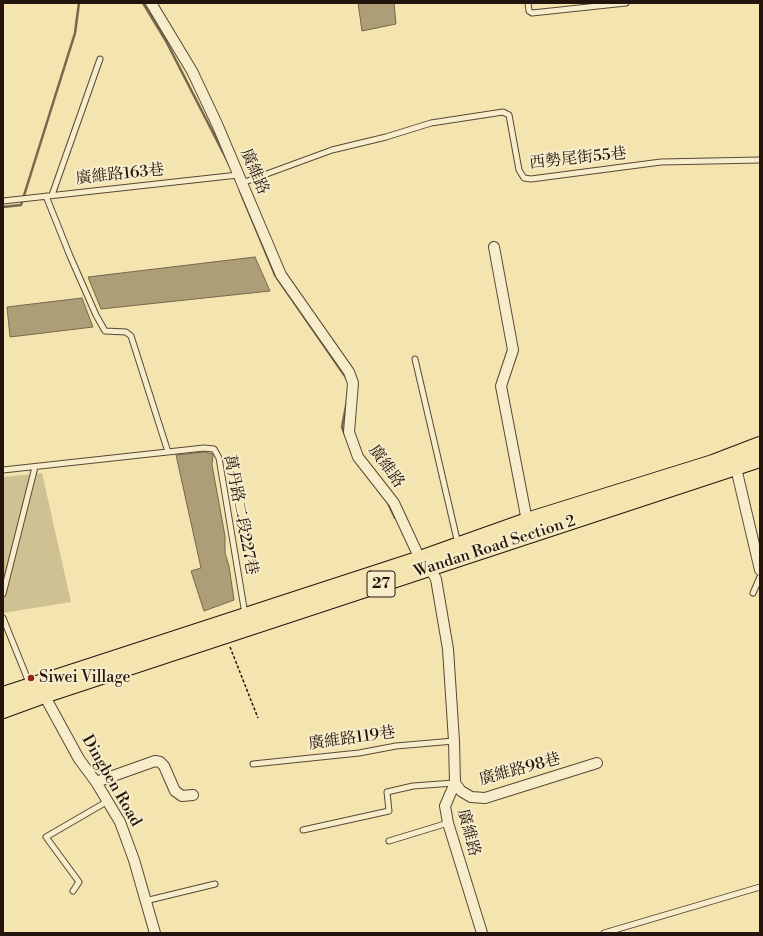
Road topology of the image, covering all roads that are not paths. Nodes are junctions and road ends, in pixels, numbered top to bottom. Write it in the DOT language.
graph roads {
  1 [pos="151,3"];
  2 [pos="528,3"];
  3 [pos="626,3"];
  4 [pos="100,59"];
  5 [pos="760,160"];
  6 [pos="241,179"];
  7 [pos="49,196"];
  8 [pos="3,201"];
  9 [pos="494,247"];
  10 [pos="415,360"];
  11 [pos="760,446"];
  12 [pos="168,452"];
  13 [pos="760,459"];
  14 [pos="734,462"];
  15 [pos="35,467"];
  16 [pos="3,470"];
  17 [pos="527,521"];
  18 [pos="460,551"];
  19 [pos="425,564"];
  20 [pos="760,570"];
  21 [pos="760,577"];
  22 [pos="753,593"];
  23 [pos="3,594"];
  24 [pos="246,616"];
  25 [pos="3,618"];
  26 [pos="30,686"];
  27 [pos="3,695"];
  28 [pos="44,695"];
  29 [pos="3,710"];
  30 [pos="454,741"];
  31 [pos="597,763"];
  32 [pos="254,764"];
  33 [pos="96,782"];
  34 [pos="455,783"];
  35 [pos="193,795"];
  36 [pos="108,801"];
  37 [pos="448,823"];
  38 [pos="303,830"];
  39 [pos="389,841"];
  40 [pos="214,884"];
  41 [pos="760,887"];
  42 [pos="73,891"];
  43 [pos="145,901"];
  44 [pos="155,933"];
  45 [pos="482,933"];
  46 [pos="604,933"];
  1 -- 6 [label="street, 廣維路"];
  2 -- 3 [label="lane"];
  4 -- 7 [label="lane"];
  5 -- 6 [label="lane, 西勢尾街55巷"];
  6 -- 7 [label="lane, 廣維路163巷"];
  6 -- 19 [label="street, 廣維路"];
  7 -- 8 [label="lane, 廣維路163巷"];
  7 -- 12 [label="lane"];
  9 -- 17 [label="street"];
  10 -- 18 [label="lane"];
  11 -- 14 [label="main road, Wandan Road Section 2 / 27"];
  12 -- 15 [label="lane"];
  12 -- 24 [label="lane, 萬丹路二段227巷"];
  13 -- 14 [label="main road, Wandan Road Section 2 / 27"];
  14 -- 17 [label="main road, Wandan Road Section 2 / 27"];
  14 -- 18 [label="main road, Wandan Road Section 2 / 27"];
  14 -- 20 [label="street"];
  15 -- 16 [label="lane"];
  15 -- 23 [label="lane"];
  17 -- 18 [label="main road, Wandan Road Section 2 / 27"];
  18 -- 19 [label="main road, Wandan Road Section 2 / 27"];
  19 -- 24 [label="main road, Wandan Road Section 2 / 27"];
  19 -- 28 [label="main road, Wandan Road Section 2 / 27"];
  19 -- 30 [label="street, 廣維路"];
  21 -- 22 [label="lane"];
  24 -- 26 [label="main road, Wandan Road Section 2 / 27"];
  25 -- 26 [label="lane"];
  26 -- 27 [label="main road, Wandan Road Section 2 / 27"];
  28 -- 29 [label="main road, Wandan Road Section 2 / 27"];
  28 -- 33 [label="street, Dingben Road"];
  30 -- 32 [label="lane, 廣維路119巷"];
  30 -- 34 [label="street, 廣維路"];
  31 -- 34 [label="street, 廣維路98巷"];
  33 -- 35 [label="street"];
  33 -- 36 [label="street, Dingben Road"];
  34 -- 37 [label="street, 廣維路"];
  34 -- 38 [label="lane"];
  36 -- 42 [label="lane"];
  36 -- 43 [label="street, Dingben Road"];
  37 -- 39 [label="lane"];
  37 -- 45 [label="street, 廣維路"];
  40 -- 43 [label="lane"];
  41 -- 46 [label="lane"];
  43 -- 44 [label="street, Dingben Road"];
}
